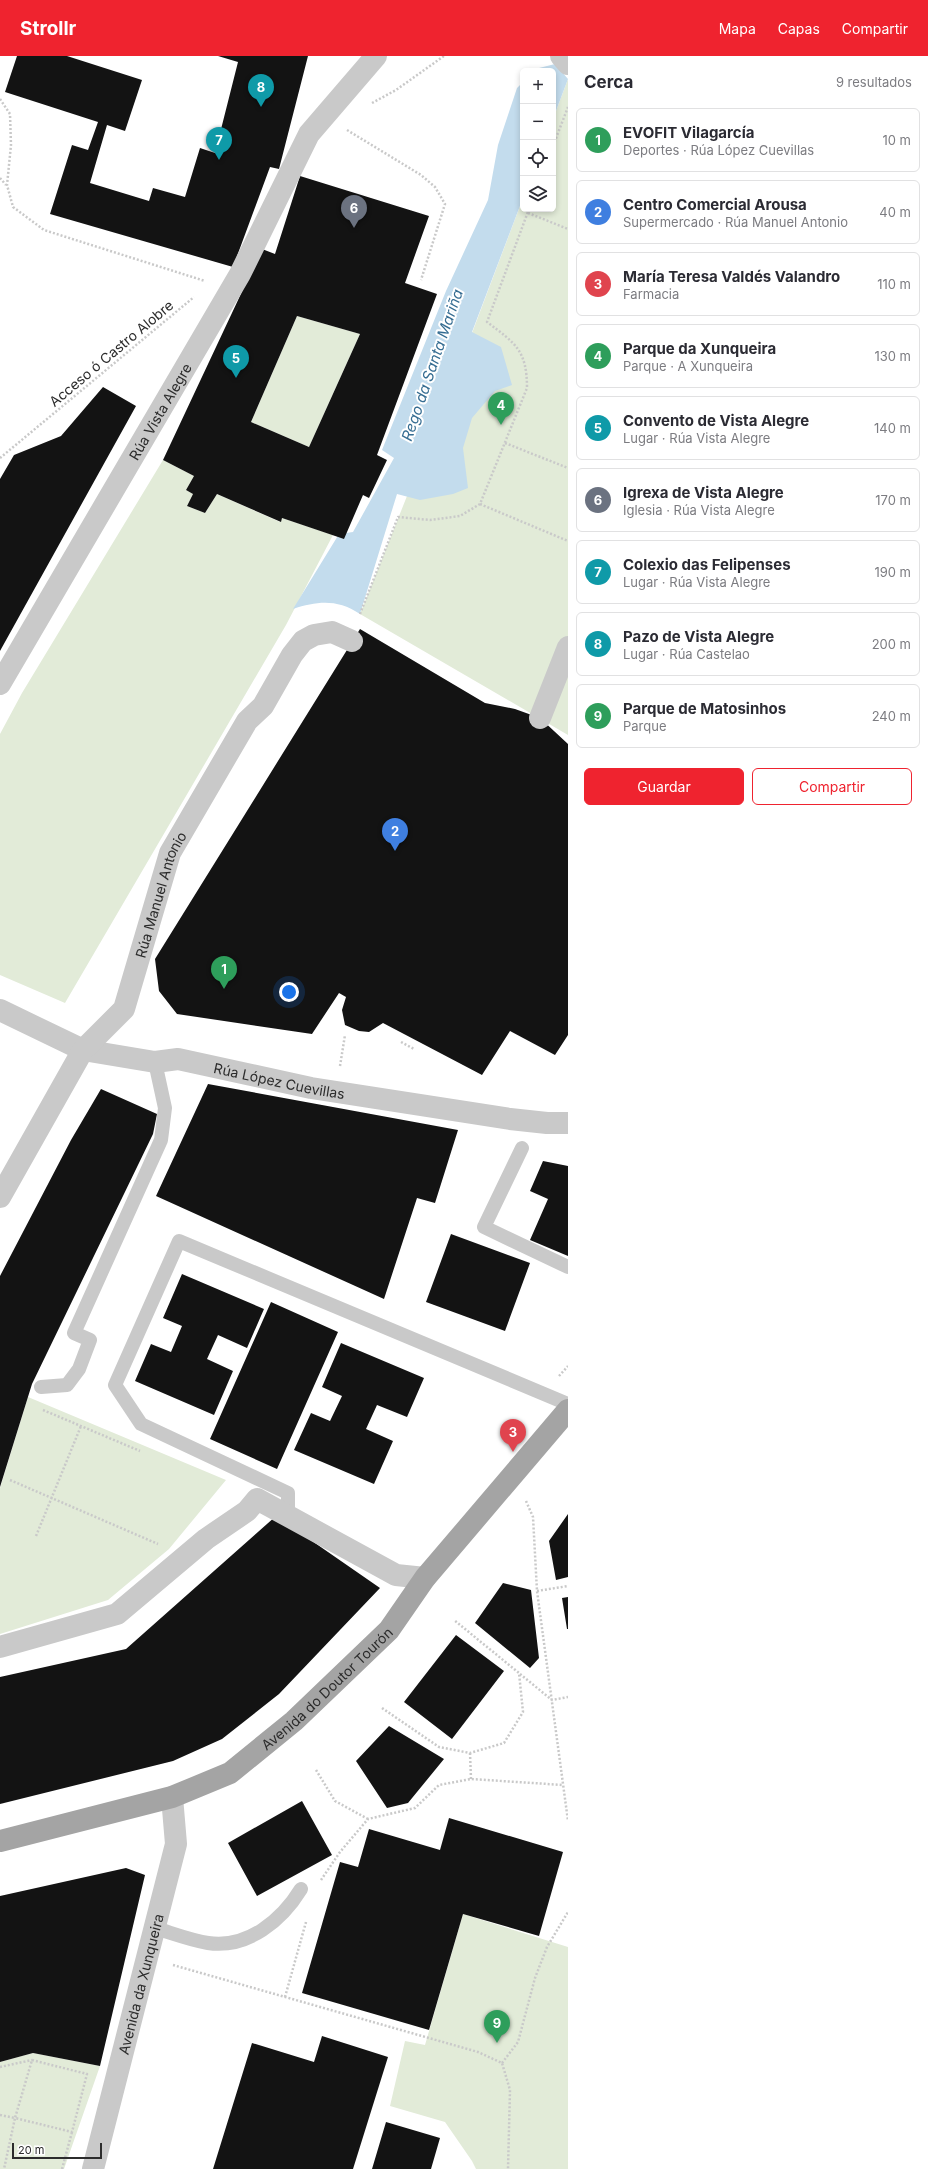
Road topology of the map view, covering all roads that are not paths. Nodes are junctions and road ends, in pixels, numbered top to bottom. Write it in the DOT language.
graph roads {
  1 [pos="376,56"];
  2 [pos="561,56"];
  3 [pos="568,64"];
  4 [pos="352,641"];
  5 [pos="568,647"];
  6 [pos="0,684"];
  7 [pos="540,718"];
  8 [pos="0,1010"];
  9 [pos="83,1050"];
  10 [pos="155,1062"];
  11 [pos="568,1123"];
  12 [pos="522,1148"];
  13 [pos="0,1197"];
  14 [pos="568,1267"];
  15 [pos="41,1387"];
  16 [pos="568,1404"];
  17 [pos="568,1410"];
  18 [pos="288,1515"];
  19 [pos="424,1578"];
  20 [pos="0,1646"];
  21 [pos="172,1797"];
  22 [pos="0,1841"];
  23 [pos="301,1889"];
  24 [pos="155,1928"];
  25 [pos="93,2169"];
  1 -- 6 [label="street, Rúa Vista Alegre"];
  2 -- 3 [label="street"];
  4 -- 9 [label="street, Rúa Manuel Antonio"];
  5 -- 7 [label="street"];
  8 -- 9 [label="street, Rúa López Cuevillas"];
  9 -- 10 [label="street, Rúa López Cuevillas"];
  9 -- 13 [label="street, Rúa Manuel Antonio"];
  10 -- 11 [label="street, Rúa López Cuevillas"];
  10 -- 15 [label="lane"];
  12 -- 14 [label="lane"];
  16 -- 18 [label="lane"];
  17 -- 19 [label="main road, Avenida do Doutor Tourón"];
  18 -- 19 [label="street"];
  18 -- 20 [label="street"];
  19 -- 21 [label="main road, Avenida do Doutor Tourón"];
  21 -- 22 [label="main road, Avenida do Doutor Tourón"];
  21 -- 24 [label="street, Avenida da Xunqueira"];
  23 -- 24 [label="lane"];
  24 -- 25 [label="street, Avenida da Xunqueira"];
}
